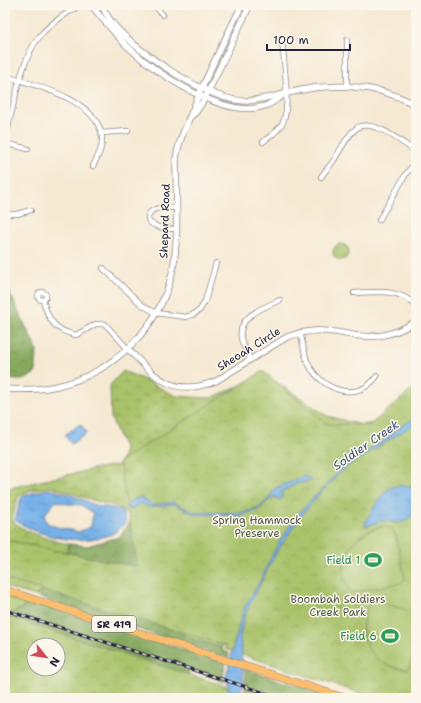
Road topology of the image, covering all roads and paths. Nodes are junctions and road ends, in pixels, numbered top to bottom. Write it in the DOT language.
graph roads {
  1 [pos="80,5"];
  2 [pos="91,5"];
  3 [pos="100,5"];
  4 [pos="154,5"];
  5 [pos="242,5"];
  6 [pos="250,5"];
  7 [pos="163,14"];
  8 [pos="282,38"];
  9 [pos="347,40"];
  10 [pos="5,76"];
  11 [pos="20,81"];
  12 [pos="347,86"];
  13 [pos="201,88"];
  14 [pos="208,90"];
  15 [pos="286,94"];
  16 [pos="197,95"];
  17 [pos="205,98"];
  18 [pos="416,106"];
  19 [pos="189,118"];
  20 [pos="128,130"];
  21 [pos="101,133"];
  22 [pos="5,140"];
  23 [pos="263,142"];
  24 [pos="5,143"];
  25 [pos="28,149"];
  26 [pos="416,152"];
  27 [pos="416,161"];
  28 [pos="93,166"];
  29 [pos="321,177"];
  30 [pos="176,208"];
  31 [pos="31,210"];
  32 [pos="5,214"];
  33 [pos="379,220"];
  34 [pos="176,230"];
  35 [pos="216,263"];
  36 [pos="103,268"];
  37 [pos="354,293"];
  38 [pos="44,300"];
  39 [pos="280,300"];
  40 [pos="416,306"];
  41 [pos="156,313"];
  42 [pos="416,321"];
  43 [pos="300,332"];
  44 [pos="128,348"];
  45 [pos="250,359"];
  46 [pos="377,376"];
  47 [pos="5,389"];
  48 [pos="5,590"];
  49 [pos="345,698"];
  1 -- 11 [label="street"];
  2 -- 16 [label="street"];
  3 -- 13 [label="street"];
  4 -- 7 [label="street"];
  5 -- 13 [label="street, Shepard Road"];
  6 -- 14 [label="street, Shepard Road"];
  8 -- 15 [label="street"];
  9 -- 12 [label="street"];
  10 -- 11 [label="street"];
  11 -- 21 [label="street"];
  11 -- 22 [label="street"];
  12 -- 15 [label="street"];
  12 -- 18 [label="street"];
  13 -- 14 [label="street"];
  13 -- 16 [label="street, Shepard Road"];
  14 -- 15 [label="street"];
  14 -- 17 [label="street, Shepard Road"];
  15 -- 17 [label="street"];
  15 -- 23 [label="street"];
  16 -- 17 [label="street"];
  16 -- 19 [label="street, Shepard Road"];
  17 -- 19 [label="street, Shepard Road"];
  19 -- 30 [label="street, Shepard Road"];
  20 -- 21 [label="street"];
  21 -- 28 [label="street"];
  24 -- 25 [label="street"];
  26 -- 29 [label="street"];
  27 -- 33 [label="street"];
  30 -- 34 [label="street, Shepard Road"];
  30 -- 34 [label="street"];
  31 -- 32 [label="street"];
  34 -- 41 [label="street, Shepard Road"];
  35 -- 41 [label="street"];
  36 -- 41 [label="street"];
  37 -- 40 [label="street"];
  38 -- 44 [label="street"];
  39 -- 45 [label="street"];
  41 -- 44 [label="street, Shepard Road"];
  42 -- 43 [label="street, Sheoah Circle"];
  43 -- 45 [label="street, Sheoah Circle"];
  43 -- 46 [label="street"];
  44 -- 45 [label="street, Sheoah Circle"];
  44 -- 47 [label="street, Shepard Road"];
  48 -- 49 [label="main road, SR 419"];
}
